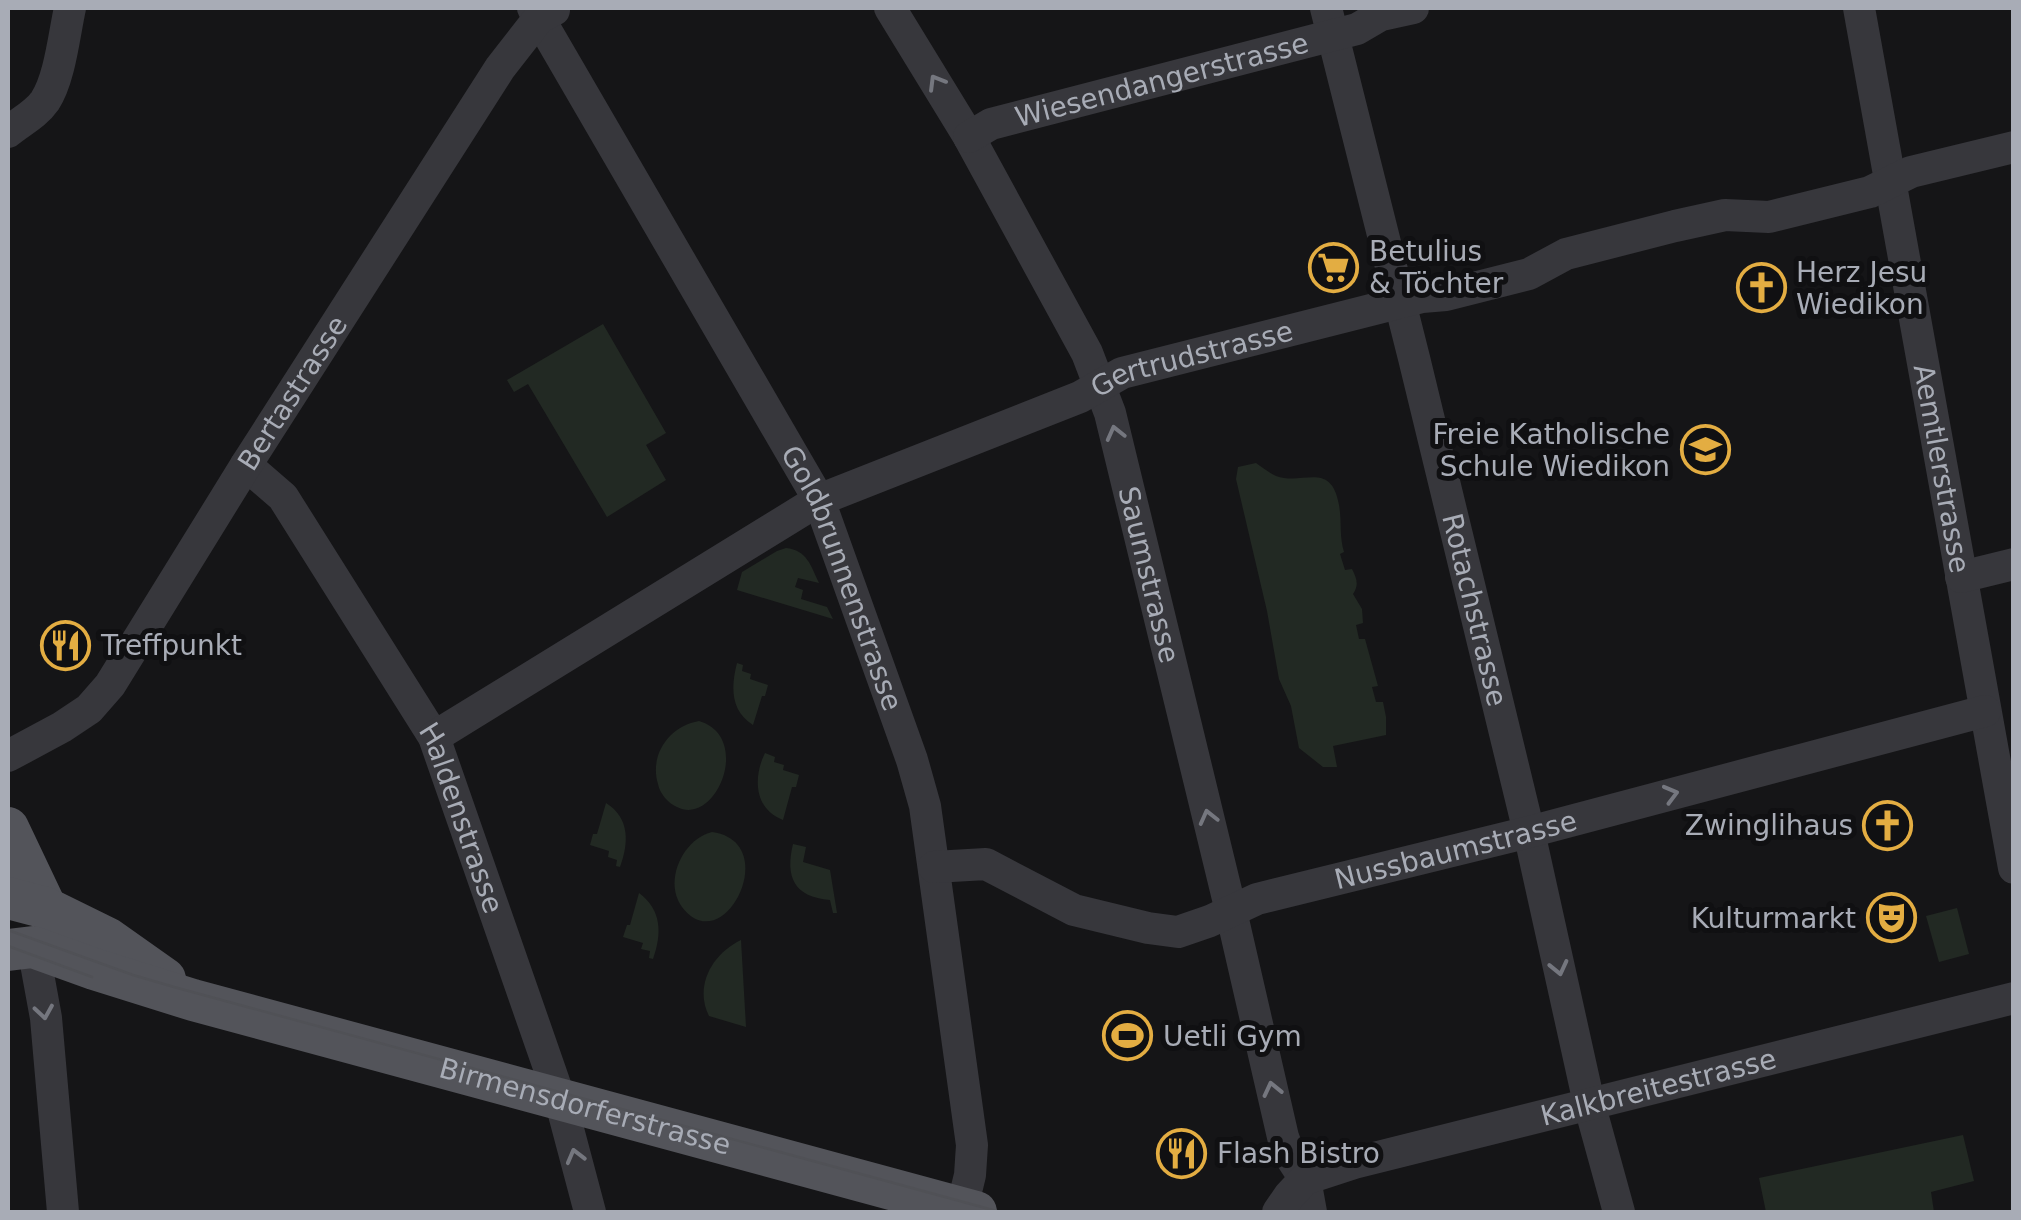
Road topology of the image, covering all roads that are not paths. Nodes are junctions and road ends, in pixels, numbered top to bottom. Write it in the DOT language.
graph roads {
  1 [pos="70,8"];
  2 [pos="890,8"];
  3 [pos="1413,8"];
  4 [pos="1859,8"];
  5 [pos="543,11"];
  6 [pos="1329,22"];
  7 [pos="8,132"];
  8 [pos="969,136"];
  9 [pos="2014,147"];
  10 [pos="1892,180"];
  11 [pos="1399,303"];
  12 [pos="1100,386"];
  13 [pos="246,465"];
  14 [pos="819,500"];
  15 [pos="2014,564"];
  16 [pos="1961,577"];
  17 [pos="1986,711"];
  18 [pos="434,738"];
  19 [pos="8,756"];
  20 [pos="8,828"];
  21 [pos="1529,832"];
  22 [pos="934,867"];
  23 [pos="2014,868"];
  24 [pos="1231,912"];
  25 [pos="20,922"];
  26 [pos="2014,998"];
  27 [pos="560,1100"];
  28 [pos="1590,1102"];
  29 [pos="1305,1179"];
  30 [pos="969,1210"];
  31 [pos="63,1212"];
  32 [pos="590,1212"];
  33 [pos="1278,1212"];
  34 [pos="1311,1212"];
  35 [pos="1619,1212"];
  1 -- 7 [label="street"];
  8 -- 2 [label="street, Saumstrasse, one-way"];
  3 -- 6 [label="street, Wiesendangerstrasse"];
  4 -- 10 [label="street, Aemtlerstrasse"];
  5 -- 13 [label="street, Bertastrasse"];
  5 -- 14 [label="street, Goldbrunnenstrasse"];
  6 -- 8 [label="street, Wiesendangerstrasse"];
  6 -- 11 [label="street, Rotachstrasse"];
  8 -- 12 [label="street, Saumstrasse"];
  9 -- 10 [label="street, Gertrudstrasse"];
  10 -- 11 [label="street, Gertrudstrasse"];
  10 -- 16 [label="street, Aemtlerstrasse"];
  11 -- 12 [label="street, Gertrudstrasse"];
  11 -- 21 [label="street, Rotachstrasse"];
  12 -- 14 [label="street, Gertrudstrasse"];
  24 -- 12 [label="street, Saumstrasse, one-way"];
  13 -- 18 [label="street, Haldenstrasse"];
  13 -- 19 [label="street, Bertastrasse"];
  14 -- 18 [label="street, Gertrudstrasse"];
  14 -- 22 [label="street, Goldbrunnenstrasse"];
  15 -- 16 [label="street"];
  16 -- 17 [label="street, Aemtlerstrasse"];
  21 -- 17 [label="street, Nussbaumstrasse, one-way"];
  17 -- 23 [label="street, Aemtlerstrasse"];
  18 -- 27 [label="street, Haldenstrasse"];
  20 -- 25 [label="main road"];
  21 -- 24 [label="street, Nussbaumstrasse"];
  21 -- 28 [label="street, Rotachstrasse, one-way"];
  22 -- 24 [label="street, Nussbaumstrasse"];
  22 -- 30 [label="street, Goldbrunnenstrasse"];
  29 -- 24 [label="street, Saumstrasse, one-way"];
  25 -- 27 [label="main road, Birmensdorferstrasse"];
  25 -- 31 [label="street, one-way"];
  26 -- 28 [label="street, Kalkbreitestrasse"];
  27 -- 30 [label="main road, Birmensdorferstrasse"];
  32 -- 27 [label="street, Haldenstrasse, one-way"];
  28 -- 29 [label="street, Kalkbreitestrasse"];
  28 -- 35 [label="street, Rotachstrasse"];
  29 -- 33 [label="street"];
  29 -- 34 [label="street"];
}
